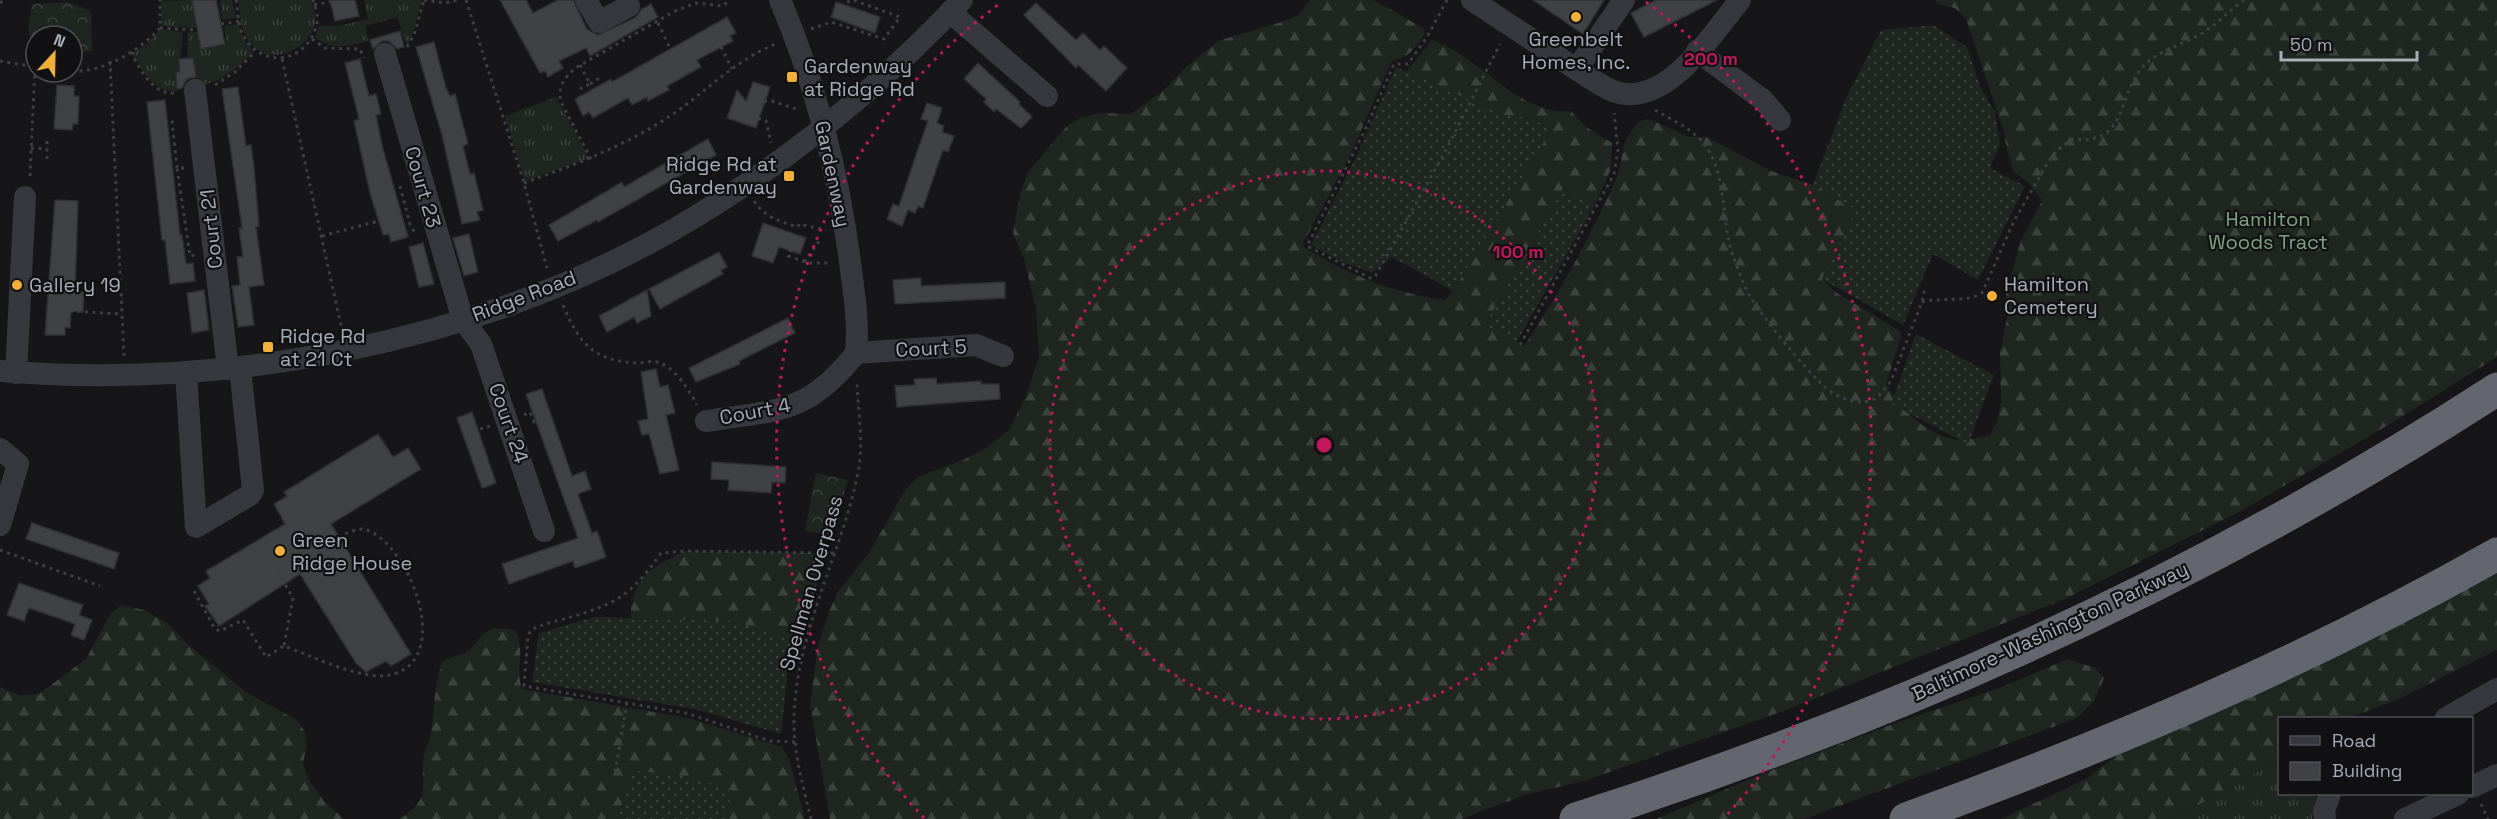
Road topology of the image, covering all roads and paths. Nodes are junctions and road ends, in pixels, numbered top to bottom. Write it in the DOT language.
graph roads {
  1 [pos="4,0"];
  2 [pos="160,0"];
  3 [pos="236,0"];
  4 [pos="313,0"];
  5 [pos="424,0"];
  6 [pos="458,0"];
  7 [pos="466,0"];
  8 [pos="586,0"];
  9 [pos="729,0"];
  10 [pos="780,0"];
  11 [pos="1447,0"];
  12 [pos="1472,0"];
  13 [pos="1740,0"];
  14 [pos="2244,0"];
  15 [pos="850,1"];
  16 [pos="861,1"];
  17 [pos="330,2"];
  18 [pos="0,3"];
  19 [pos="1622,3"];
  20 [pos="314,5"];
  21 [pos="629,6"];
  22 [pos="956,6"];
  23 [pos="240,21"];
  24 [pos="658,23"];
  25 [pos="221,24"];
  26 [pos="1509,24"];
  27 [pos="160,28"];
  28 [pos="197,30"];
  29 [pos="810,30"];
  30 [pos="312,39"];
  31 [pos="778,44"];
  32 [pos="669,46"];
  33 [pos="408,47"];
  34 [pos="721,47"];
  35 [pos="1697,51"];
  36 [pos="131,52"];
  37 [pos="255,52"];
  38 [pos="374,56"];
  39 [pos="282,59"];
  40 [pos="0,61"];
  41 [pos="111,61"];
  42 [pos="24,65"];
  43 [pos="580,65"];
  44 [pos="732,69"];
  45 [pos="1577,69"];
  46 [pos="84,70"];
  47 [pos="35,84"];
  48 [pos="590,84"];
  49 [pos="601,84"];
  50 [pos="195,89"];
  51 [pos="1616,91"];
  52 [pos="584,93"];
  53 [pos="1047,96"];
  54 [pos="764,101"];
  55 [pos="801,111"];
  56 [pos="758,118"];
  57 [pos="1780,120"];
  58 [pos="824,127"];
  59 [pos="47,138"];
  60 [pos="31,148"];
  61 [pos="47,149"];
  62 [pos="47,159"];
  63 [pos="591,159"];
  64 [pos="779,161"];
  65 [pos="524,183"];
  66 [pos="744,184"];
  67 [pos="400,186"];
  68 [pos="27,187"];
  69 [pos="382,220"];
  70 [pos="798,227"];
  71 [pos="846,229"];
  72 [pos="796,232"];
  73 [pos="322,236"];
  74 [pos="820,240"];
  75 [pos="421,242"];
  76 [pos="791,249"];
  77 [pos="804,262"];
  78 [pos="850,262"];
  79 [pos="548,271"];
  80 [pos="1925,288"];
  81 [pos="561,301"];
  82 [pos="1922,302"];
  83 [pos="70,311"];
  84 [pos="122,314"];
  85 [pos="463,320"];
  86 [pos="1520,345"];
  87 [pos="346,350"];
  88 [pos="856,354"];
  89 [pos="1003,357"];
  90 [pos="234,368"];
  91 [pos="8,372"];
  92 [pos="186,373"];
  93 [pos="125,375"];
  94 [pos="2497,388"];
  95 [pos="706,421"];
  96 [pos="0,449"];
  97 [pos="0,525"];
  98 [pos="325,528"];
  99 [pos="544,531"];
  100 [pos="332,540"];
  101 [pos="336,546"];
  102 [pos="0,550"];
  103 [pos="834,553"];
  104 [pos="2497,554"];
  105 [pos="278,572"];
  106 [pos="100,586"];
  107 [pos="194,591"];
  108 [pos="284,646"];
  109 [pos="2497,689"];
  110 [pos="627,703"];
  111 [pos="2448,717"];
  112 [pos="795,742"];
  113 [pos="615,772"];
  114 [pos="2497,775"];
  115 [pos="2473,787"];
  116 [pos="2330,795"];
  117 [pos="2456,795"];
  118 [pos="811,819"];
  119 [pos="1576,819"];
  120 [pos="1906,819"];
  121 [pos="2325,819"];
  122 [pos="2404,819"];
  1 -- 18 [label="path"];
  2 -- 27 [label="path"];
  3 -- 23 [label="path"];
  4 -- 20 [label="path"];
  5 -- 6 [label="path"];
  5 -- 33 [label="path"];
  7 -- 65 [label="path"];
  8 -- 21 [label="street"];
  9 -- 24 [label="path"];
  10 -- 58 [label="street, Gardenway"];
  11 -- 26 [label="path"];
  12 -- 26 [label="street"];
  13 -- 35 [label="street"];
  14 -- 82 [label="path"];
  15 -- 16 [label="path"];
  16 -- 29 [label="path"];
  17 -- 20 [label="path"];
  19 -- 45 [label="street"];
  20 -- 30 [label="path"];
  22 -- 53 [label="street"];
  22 -- 58 [label="street, Ridge Road"];
  23 -- 25 [label="path"];
  23 -- 37 [label="path"];
  24 -- 32 [label="path"];
  24 -- 43 [label="path"];
  26 -- 45 [label="street"];
  27 -- 28 [label="path"];
  27 -- 36 [label="path"];
  30 -- 38 [label="path"];
  30 -- 39 [label="path"];
  31 -- 44 [label="path"];
  34 -- 44 [label="path"];
  35 -- 51 [label="street"];
  35 -- 57 [label="street"];
  36 -- 41 [label="path"];
  36 -- 50 [label="path"];
  37 -- 39 [label="path"];
  37 -- 50 [label="path"];
  38 -- 85 [label="street, Court 23"];
  39 -- 73 [label="path"];
  40 -- 42 [label="path"];
  41 -- 46 [label="path"];
  41 -- 84 [label="path"];
  43 -- 48 [label="path"];
  43 -- 63 [label="path"];
  44 -- 63 [label="path"];
  45 -- 51 [label="street"];
  47 -- 60 [label="path"];
  48 -- 49 [label="path"];
  48 -- 52 [label="path"];
  50 -- 90 [label="street, Court 21"];
  51 -- 82 [label="path"];
  51 -- 86 [label="path"];
  54 -- 55 [label="path"];
  56 -- 64 [label="path"];
  58 -- 64 [label="street, Ridge Road"];
  58 -- 71 [label="street, Gardenway"];
  59 -- 61 [label="path"];
  60 -- 61 [label="path"];
  60 -- 68 [label="path"];
  61 -- 62 [label="path"];
  63 -- 65 [label="path"];
  64 -- 66 [label="street, Ridge Road"];
  65 -- 79 [label="path"];
  66 -- 70 [label="path"];
  66 -- 85 [label="street, Ridge Road"];
  67 -- 75 [label="path"];
  68 -- 91 [label="street"];
  69 -- 73 [label="path"];
  70 -- 71 [label="path"];
  70 -- 72 [label="path"];
  71 -- 78 [label="street, Gardenway"];
  73 -- 87 [label="path"];
  74 -- 77 [label="path"];
  76 -- 77 [label="path"];
  77 -- 78 [label="path"];
  78 -- 88 [label="street, Gardenway"];
  80 -- 82 [label="path"];
  81 -- 95 [label="path"];
  83 -- 84 [label="path"];
  84 -- 93 [label="path"];
  85 -- 87 [label="street, Ridge Road"];
  85 -- 99 [label="street, Court 24"];
  87 -- 90 [label="street, Ridge Road"];
  88 -- 89 [label="street, Court 5"];
  88 -- 95 [label="street, Court 4"];
  88 -- 103 [label="path, Spellman Overpass"];
  90 -- 92 [label="street, Ridge Road"];
  90 -- 92 [label="street, Court 21"];
  91 -- 93 [label="street, Ridge Road"];
  92 -- 93 [label="street, Ridge Road"];
  94 -- 119 [label="highway, Baltimore-Washington Parkway"];
  96 -- 97 [label="street"];
  98 -- 100 [label="path"];
  100 -- 101 [label="path"];
  100 -- 108 [label="path"];
  102 -- 106 [label="path"];
  103 -- 110 [label="path"];
  103 -- 112 [label="path, Spellman Overpass"];
  104 -- 120 [label="highway"];
  105 -- 108 [label="path"];
  107 -- 108 [label="path"];
  109 -- 111 [label="street"];
  110 -- 112 [label="path"];
  110 -- 113 [label="path"];
  112 -- 118 [label="path, Spellman Overpass"];
  114 -- 115 [label="street"];
  116 -- 121 [label="street"];
  117 -- 122 [label="street"];
}
